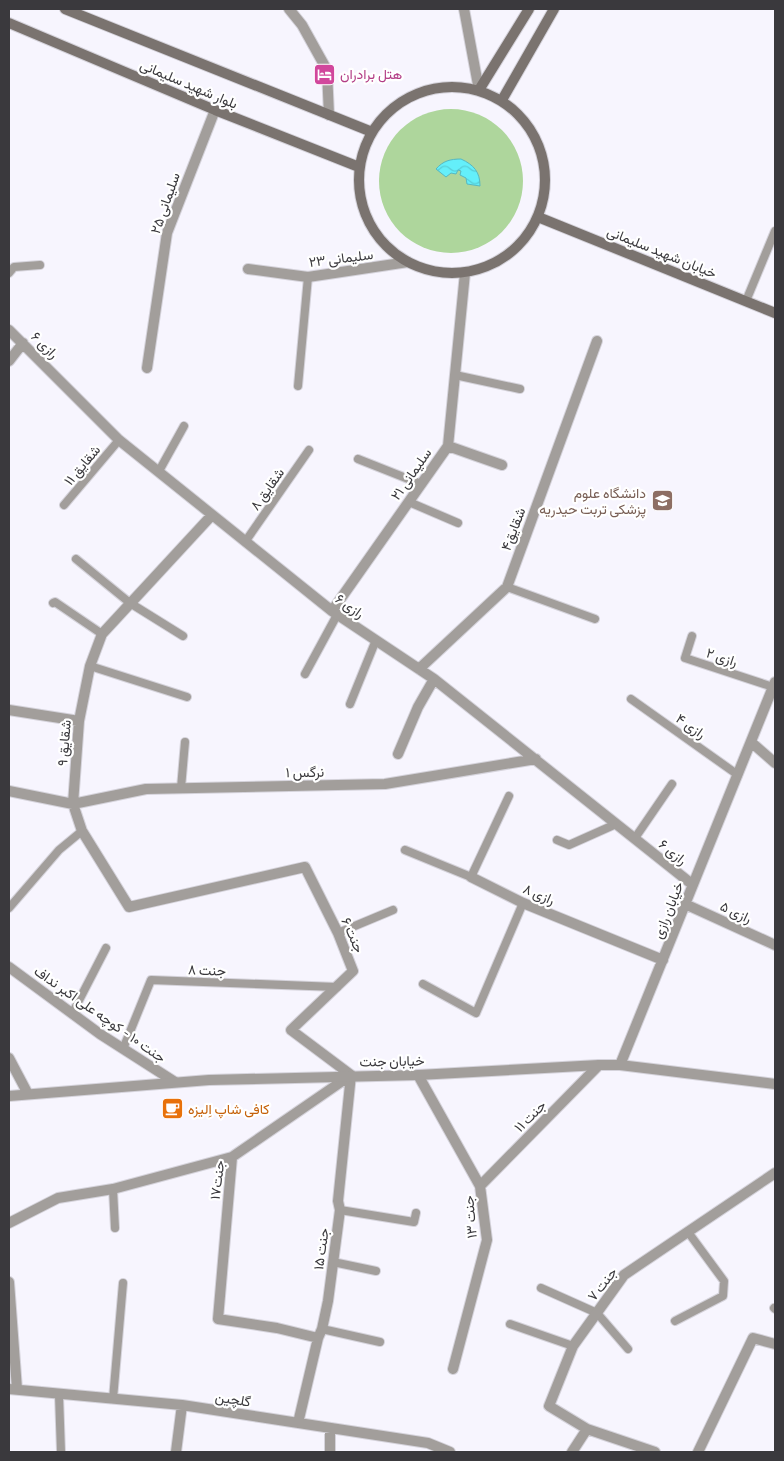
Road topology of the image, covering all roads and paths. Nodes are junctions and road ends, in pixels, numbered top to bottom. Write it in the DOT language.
graph roads {
  1 [pos="65,9"];
  2 [pos="290,9"];
  3 [pos="464,9"];
  4 [pos="529,9"];
  5 [pos="554,9"];
  6 [pos="9,23"];
  7 [pos="479,90"];
  8 [pos="502,100"];
  9 [pos="215,110"];
  10 [pos="328,115"];
  11 [pos="372,132"];
  12 [pos="359,168"];
  13 [pos="538,217"];
  14 [pos="775,231"];
  15 [pos="408,262"];
  16 [pos="40,265"];
  17 [pos="248,269"];
  18 [pos="9,273"];
  19 [pos="465,273"];
  20 [pos="308,277"];
  21 [pos="746,301"];
  22 [pos="775,313"];
  23 [pos="9,330"];
  24 [pos="597,341"];
  25 [pos="23,342"];
  26 [pos="9,361"];
  27 [pos="147,368"];
  28 [pos="455,375"];
  29 [pos="298,386"];
  30 [pos="520,389"];
  31 [pos="184,426"];
  32 [pos="119,440"];
  33 [pos="448,446"];
  34 [pos="310,450"];
  35 [pos="358,459"];
  36 [pos="502,465"];
  37 [pos="159,471"];
  38 [pos="421,484"];
  39 [pos="409,502"];
  40 [pos="64,505"];
  41 [pos="212,514"];
  42 [pos="458,524"];
  43 [pos="245,542"];
  44 [pos="76,559"];
  45 [pos="507,587"];
  46 [pos="53,603"];
  47 [pos="130,603"];
  48 [pos="334,613"];
  49 [pos="595,619"];
  50 [pos="102,634"];
  51 [pos="183,636"];
  52 [pos="692,636"];
  53 [pos="376,640"];
  54 [pos="90,666"];
  55 [pos="419,669"];
  56 [pos="305,674"];
  57 [pos="434,680"];
  58 [pos="774,684"];
  59 [pos="187,696"];
  60 [pos="631,699"];
  61 [pos="350,704"];
  62 [pos="9,710"];
  63 [pos="79,721"];
  64 [pos="184,742"];
  65 [pos="751,742"];
  66 [pos="398,754"];
  67 [pos="536,759"];
  68 [pos="775,763"];
  69 [pos="738,774"];
  70 [pos="672,784"];
  71 [pos="181,788"];
  72 [pos="9,791"];
  73 [pos="509,796"];
  74 [pos="74,804"];
  75 [pos="616,824"];
  76 [pos="82,830"];
  77 [pos="635,838"];
  78 [pos="557,840"];
  79 [pos="405,850"];
  80 [pos="471,877"];
  81 [pos="224,885"];
  82 [pos="693,885"];
  83 [pos="523,903"];
  84 [pos="686,904"];
  85 [pos="9,908"];
  86 [pos="393,910"];
  87 [pos="338,933"];
  88 [pos="775,945"];
  89 [pos="106,948"];
  90 [pos="663,960"];
  91 [pos="9,967"];
  92 [pos="422,984"];
  93 [pos="337,987"];
  94 [pos="73,1012"];
  95 [pos="123,1049"];
  96 [pos="9,1058"];
  97 [pos="599,1065"];
  98 [pos="620,1065"];
  99 [pos="350,1075"];
  100 [pos="418,1075"];
  101 [pos="175,1082"];
  102 [pos="775,1084"];
  103 [pos="28,1094"];
  104 [pos="9,1096"];
  105 [pos="232,1157"];
  106 [pos="775,1173"];
  107 [pos="480,1186"];
  108 [pos="113,1189"];
  109 [pos="340,1210"];
  110 [pos="416,1213"];
  111 [pos="9,1223"];
  112 [pos="115,1228"];
  113 [pos="688,1232"];
  114 [pos="333,1262"];
  115 [pos="376,1271"];
  116 [pos="9,1282"];
  117 [pos="123,1283"];
  118 [pos="541,1288"];
  119 [pos="597,1313"];
  120 [pos="676,1321"];
  121 [pos="510,1324"];
  122 [pos="320,1334"];
  123 [pos="380,1342"];
  124 [pos="775,1344"];
  125 [pos="573,1346"];
  126 [pos="628,1349"];
  127 [pos="453,1369"];
  128 [pos="13,1389"];
  129 [pos="59,1394"];
  130 [pos="113,1399"];
  131 [pos="182,1405"];
  132 [pos="298,1423"];
  133 [pos="330,1428"];
  134 [pos="587,1429"];
  135 [pos="61,1452"];
  136 [pos="176,1452"];
  137 [pos="330,1452"];
  138 [pos="450,1452"];
  139 [pos="572,1452"];
  140 [pos="655,1452"];
  141 [pos="698,1452"];
  1 -- 10 [label="main road, بلوار شهید سلیمانی"];
  2 -- 10 [label="street"];
  3 -- 7 [label="street"];
  4 -- 7 [label="main road"];
  5 -- 8 [label="main road"];
  6 -- 9 [label="main road, بلوار شهید سلیمانی"];
  7 -- 8 [label="main road"];
  7 -- 11 [label="main road"];
  8 -- 13 [label="main road"];
  9 -- 12 [label="main road, بلوار شهید سلیمانی"];
  9 -- 27 [label="street, سلیمانی ۲۵"];
  10 -- 11 [label="main road, بلوار شهید سلیمانی"];
  11 -- 12 [label="main road"];
  12 -- 15 [label="main road"];
  13 -- 19 [label="main road"];
  13 -- 21 [label="main road, خیابان شهید سلیمانی"];
  14 -- 21 [label="lane"];
  15 -- 19 [label="main road"];
  15 -- 20 [label="street, سلیمانی ۲۳"];
  16 -- 18 [label="lane"];
  17 -- 20 [label="street, سلیمانی ۲۳"];
  19 -- 28 [label="street, سلیمانی ۲۱"];
  20 -- 29 [label="lane"];
  21 -- 22 [label="main road, خیابان شهید سلیمانی"];
  23 -- 25 [label="street, رازی ۶"];
  24 -- 45 [label="street, شقایق۴"];
  25 -- 26 [label="street"];
  25 -- 32 [label="street, رازی ۶"];
  28 -- 30 [label="lane"];
  28 -- 33 [label="street, سلیمانی ۲۱"];
  31 -- 37 [label="lane"];
  32 -- 37 [label="street, رازی ۶"];
  32 -- 40 [label="lane, شقایق ۱۱"];
  33 -- 36 [label="street"];
  33 -- 38 [label="street, سلیمانی ۲۱"];
  34 -- 43 [label="lane, شقایق ۸"];
  35 -- 38 [label="lane"];
  37 -- 41 [label="street, رازی ۶"];
  38 -- 39 [label="street, سلیمانی ۲۱"];
  39 -- 42 [label="lane"];
  39 -- 48 [label="street, سلیمانی ۲۱"];
  41 -- 43 [label="street, رازی ۶"];
  41 -- 47 [label="street, شقایق ۹"];
  43 -- 48 [label="street, رازی ۶"];
  44 -- 47 [label="lane"];
  45 -- 49 [label="lane"];
  45 -- 55 [label="street, شقایق۴"];
  46 -- 50 [label="lane"];
  47 -- 50 [label="street, شقایق ۹"];
  47 -- 51 [label="lane"];
  48 -- 53 [label="street, رازی ۶"];
  48 -- 56 [label="lane"];
  50 -- 54 [label="street, شقایق ۹"];
  52 -- 58 [label="lane, رازی ۲"];
  53 -- 55 [label="street, رازی ۶"];
  53 -- 61 [label="lane"];
  54 -- 59 [label="lane"];
  54 -- 63 [label="street, شقایق ۹"];
  55 -- 57 [label="street, رازی ۶"];
  57 -- 66 [label="street"];
  57 -- 67 [label="street, رازی ۶"];
  58 -- 65 [label="street, خیابان رازی"];
  60 -- 69 [label="lane, رازی ۴"];
  62 -- 63 [label="street"];
  63 -- 74 [label="street, شقایق ۹"];
  64 -- 71 [label="lane"];
  65 -- 68 [label="street"];
  65 -- 69 [label="street, خیابان رازی"];
  67 -- 71 [label="street, نرگس ۱"];
  67 -- 75 [label="street, رازی ۶"];
  69 -- 82 [label="street, خیابان رازی"];
  70 -- 77 [label="lane"];
  71 -- 74 [label="street, نرگس ۱"];
  72 -- 74 [label="street"];
  73 -- 80 [label="lane"];
  74 -- 76 [label="street, شقایق ۹"];
  75 -- 77 [label="street, رازی ۶"];
  75 -- 78 [label="lane"];
  76 -- 81 [label="street, شقایق ۹"];
  76 -- 85 [label="lane"];
  77 -- 82 [label="street, رازی ۶"];
  79 -- 80 [label="lane, رازی ۸"];
  80 -- 83 [label="street, رازی ۸"];
  81 -- 87 [label="street, جنت ۶"];
  82 -- 84 [label="street, خیابان رازی"];
  83 -- 90 [label="street, رازی ۸"];
  83 -- 92 [label="lane"];
  84 -- 88 [label="street, رازی ۵"];
  84 -- 90 [label="street, خیابان رازی"];
  86 -- 87 [label="lane"];
  87 -- 93 [label="street, جنت ۶"];
  89 -- 94 [label="lane"];
  90 -- 98 [label="street, خیابان رازی"];
  91 -- 94 [label="street, جنت ۱۰ - کوچه علی اکبر نداف"];
  93 -- 95 [label="lane, جنت ۸"];
  93 -- 99 [label="street, جنت ۶"];
  94 -- 95 [label="street, جنت ۱۰ - کوچه علی اکبر نداف"];
  95 -- 101 [label="street, جنت ۱۰ - کوچه علی اکبر نداف"];
  96 -- 103 [label="street"];
  97 -- 98 [label="street, خیابان جنت"];
  97 -- 100 [label="street, خیابان جنت"];
  97 -- 107 [label="street, جنت ۱۱"];
  98 -- 102 [label="street, خیابان جنت"];
  99 -- 100 [label="street, خیابان جنت"];
  99 -- 101 [label="street, خیابان جنت"];
  99 -- 105 [label="street, جنت۱۷"];
  99 -- 109 [label="street, جنت ۱۵"];
  100 -- 107 [label="street, جنت ۱۳"];
  101 -- 103 [label="street, خیابان جنت"];
  103 -- 104 [label="street, خیابان جنت"];
  105 -- 108 [label="street"];
  105 -- 122 [label="street, جنت۱۷"];
  106 -- 113 [label="street, جنت ۷"];
  107 -- 127 [label="street, جنت ۱۳"];
  108 -- 111 [label="street"];
  108 -- 112 [label="lane"];
  109 -- 110 [label="lane"];
  109 -- 114 [label="street, جنت ۱۵"];
  113 -- 119 [label="street, جنت ۷"];
  113 -- 120 [label="lane"];
  114 -- 115 [label="lane"];
  114 -- 122 [label="street, جنت ۱۵"];
  116 -- 128 [label="street"];
  117 -- 130 [label="lane"];
  118 -- 119 [label="lane"];
  119 -- 125 [label="street, جنت ۷"];
  119 -- 126 [label="lane"];
  121 -- 125 [label="lane"];
  122 -- 123 [label="lane"];
  122 -- 132 [label="street, جنت ۱۵"];
  124 -- 141 [label="street"];
  125 -- 134 [label="street, جنت ۷"];
  128 -- 129 [label="street, گلچین"];
  129 -- 130 [label="street, گلچین"];
  129 -- 135 [label="lane"];
  130 -- 131 [label="street, گلچین"];
  131 -- 132 [label="street, گلچین"];
  131 -- 136 [label="street"];
  132 -- 133 [label="street, گلچین"];
  133 -- 137 [label="street"];
  133 -- 138 [label="street, گلچین"];
  134 -- 139 [label="street"];
  134 -- 140 [label="street"];
}
